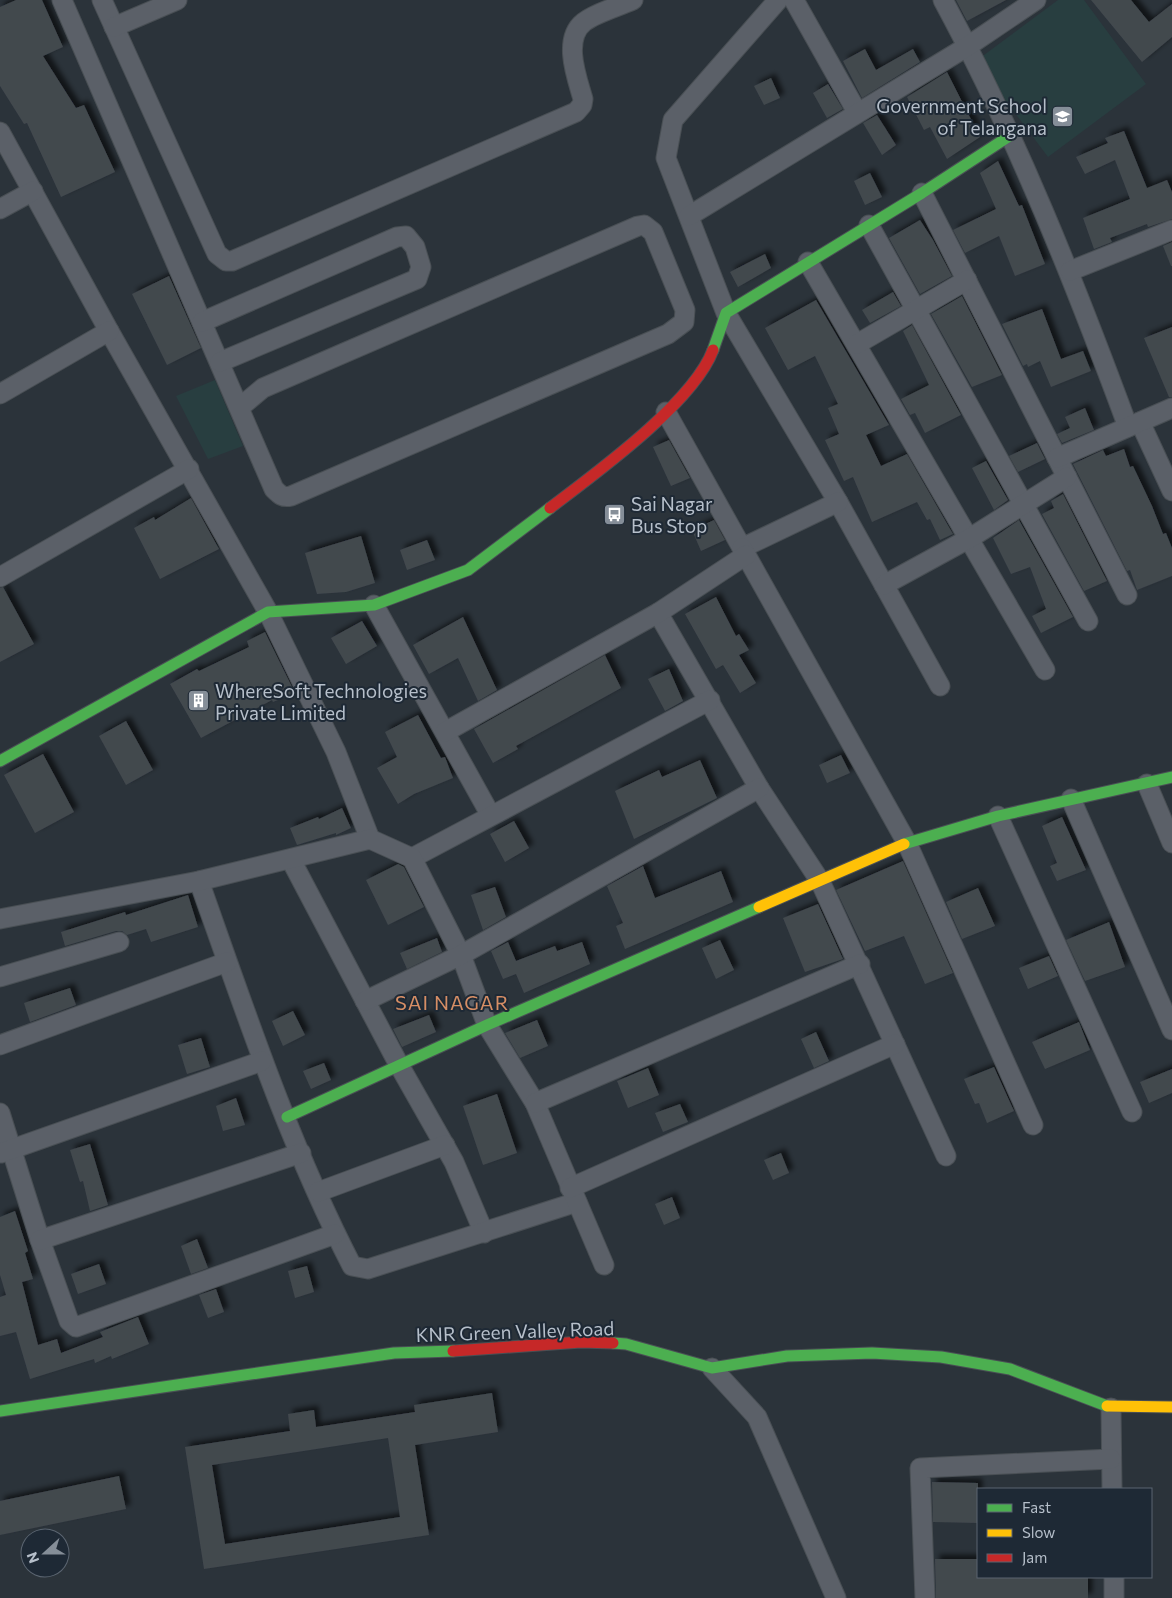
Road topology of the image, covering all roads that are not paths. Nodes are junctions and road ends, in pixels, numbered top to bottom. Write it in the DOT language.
graph roads {
  1 [pos="62,0"];
  2 [pos="102,0"];
  3 [pos="177,0"];
  4 [pos="633,0"];
  5 [pos="778,0"];
  6 [pos="794,0"];
  7 [pos="943,0"];
  8 [pos="1036,0"];
  9 [pos="114,27"];
  10 [pos="968,46"];
  11 [pos="858,112"];
  12 [pos="0,132"];
  13 [pos="1011,135"];
  14 [pos="33,191"];
  15 [pos="922,193"];
  16 [pos="0,209"];
  17 [pos="689,216"];
  18 [pos="869,225"];
  19 [pos="1172,230"];
  20 [pos="808,262"];
  21 [pos="1070,271"];
  22 [pos="967,280"];
  23 [pos="916,310"];
  24 [pos="726,313"];
  25 [pos="202,322"];
  26 [pos="109,331"];
  27 [pos="857,344"];
  28 [pos="220,362"];
  29 [pos="0,394"];
  30 [pos="237,403"];
  31 [pos="1172,408"];
  32 [pos="666,412"];
  33 [pos="1134,425"];
  34 [pos="1057,458"];
  35 [pos="189,469"];
  36 [pos="1067,477"];
  37 [pos="1172,491"];
  38 [pos="838,502"];
  39 [pos="1023,504"];
  40 [pos="970,538"];
  41 [pos="744,552"];
  42 [pos="0,577"];
  43 [pos="884,585"];
  44 [pos="1127,595"];
  45 [pos="374,605"];
  46 [pos="268,612"];
  47 [pos="658,613"];
  48 [pos="1088,621"];
  49 [pos="1045,670"];
  50 [pos="940,686"];
  51 [pos="710,700"];
  52 [pos="445,732"];
  53 [pos="0,761"];
  54 [pos="1172,778"];
  55 [pos="1147,784"];
  56 [pos="759,788"];
  57 [pos="1070,799"];
  58 [pos="490,814"];
  59 [pos="998,816"];
  60 [pos="370,839"];
  61 [pos="906,843"];
  62 [pos="1172,843"];
  63 [pos="412,858"];
  64 [pos="291,860"];
  65 [pos="820,880"];
  66 [pos="199,881"];
  67 [pos="0,919"];
  68 [pos="119,942"];
  69 [pos="461,955"];
  70 [pos="227,962"];
  71 [pos="860,964"];
  72 [pos="0,977"];
  73 [pos="365,1001"];
  74 [pos="487,1025"];
  75 [pos="1172,1030"];
  76 [pos="895,1044"];
  77 [pos="0,1045"];
  78 [pos="262,1061"];
  79 [pos="399,1065"];
  80 [pos="535,1103"];
  81 [pos="1132,1112"];
  82 [pos="0,1113"];
  83 [pos="287,1118"];
  84 [pos="1033,1125"];
  85 [pos="445,1145"];
  86 [pos="6,1152"];
  87 [pos="301,1153"];
  88 [pos="946,1156"];
  89 [pos="318,1192"];
  90 [pos="574,1195"];
  91 [pos="484,1233"];
  92 [pos="336,1234"];
  93 [pos="40,1240"];
  94 [pos="604,1264"];
  95 [pos="712,1368"];
  96 [pos="1172,1407"];
  97 [pos="1111,1408"];
  98 [pos="0,1411"];
  99 [pos="1111,1459"];
  100 [pos="1112,1488"];
  101 [pos="1114,1578"];
  102 [pos="836,1598"];
  103 [pos="925,1598"];
  104 [pos="1114,1598"];
  1 -- 25 [label="street"];
  2 -- 9 [label="street"];
  3 -- 9 [label="street"];
  4 -- 9 [label="street"];
  5 -- 17 [label="street"];
  6 -- 11 [label="street"];
  7 -- 10 [label="street"];
  8 -- 10 [label="street"];
  10 -- 11 [label="street"];
  10 -- 13 [label="street"];
  11 -- 17 [label="street"];
  12 -- 14 [label="street"];
  13 -- 15 [label="street"];
  13 -- 21 [label="street"];
  14 -- 16 [label="street"];
  14 -- 26 [label="street"];
  15 -- 18 [label="street"];
  15 -- 22 [label="street"];
  17 -- 24 [label="street"];
  18 -- 20 [label="street"];
  18 -- 23 [label="street"];
  19 -- 21 [label="street"];
  20 -- 24 [label="street"];
  20 -- 27 [label="street"];
  21 -- 33 [label="street"];
  22 -- 23 [label="street"];
  22 -- 34 [label="street"];
  23 -- 27 [label="street"];
  23 -- 39 [label="street"];
  24 -- 32 [label="street"];
  24 -- 38 [label="street"];
  25 -- 28 [label="street"];
  25 -- 28 [label="street"];
  26 -- 29 [label="street"];
  26 -- 35 [label="street"];
  27 -- 40 [label="street"];
  28 -- 30 [label="street"];
  30 -- 30 [label="street"];
  31 -- 33 [label="street"];
  32 -- 41 [label="street"];
  32 -- 45 [label="street"];
  33 -- 34 [label="street"];
  33 -- 37 [label="street"];
  34 -- 36 [label="street"];
  35 -- 42 [label="street"];
  35 -- 46 [label="street"];
  36 -- 39 [label="street"];
  36 -- 44 [label="street"];
  38 -- 41 [label="street"];
  38 -- 43 [label="street"];
  39 -- 40 [label="street"];
  39 -- 48 [label="street"];
  40 -- 43 [label="street"];
  40 -- 49 [label="street"];
  41 -- 47 [label="street"];
  41 -- 61 [label="street"];
  43 -- 50 [label="street"];
  45 -- 46 [label="street"];
  45 -- 52 [label="street"];
  46 -- 53 [label="street"];
  46 -- 60 [label="street"];
  47 -- 51 [label="street"];
  47 -- 52 [label="street"];
  51 -- 56 [label="street"];
  51 -- 58 [label="street"];
  52 -- 58 [label="street"];
  54 -- 55 [label="street"];
  55 -- 57 [label="street"];
  55 -- 62 [label="street"];
  56 -- 65 [label="street"];
  56 -- 69 [label="street"];
  57 -- 59 [label="street"];
  57 -- 75 [label="street"];
  58 -- 63 [label="street"];
  59 -- 61 [label="street"];
  59 -- 81 [label="street"];
  60 -- 63 [label="street"];
  60 -- 64 [label="street"];
  61 -- 65 [label="street"];
  61 -- 84 [label="street"];
  63 -- 69 [label="street"];
  64 -- 66 [label="street"];
  64 -- 73 [label="street"];
  65 -- 71 [label="street"];
  65 -- 74 [label="street"];
  66 -- 67 [label="street"];
  66 -- 70 [label="street"];
  68 -- 72 [label="street"];
  69 -- 73 [label="street"];
  69 -- 74 [label="street"];
  70 -- 77 [label="street"];
  70 -- 78 [label="street"];
  71 -- 76 [label="street"];
  71 -- 80 [label="street"];
  73 -- 79 [label="street"];
  74 -- 79 [label="street"];
  74 -- 80 [label="street"];
  76 -- 88 [label="street"];
  76 -- 90 [label="street"];
  78 -- 83 [label="street"];
  78 -- 86 [label="street"];
  79 -- 83 [label="street"];
  79 -- 85 [label="street"];
  80 -- 90 [label="street"];
  82 -- 86 [label="street"];
  83 -- 87 [label="street"];
  85 -- 89 [label="street"];
  85 -- 91 [label="street"];
  86 -- 93 [label="street"];
  87 -- 89 [label="street"];
  87 -- 93 [label="street"];
  89 -- 92 [label="street"];
  90 -- 91 [label="street"];
  90 -- 94 [label="street"];
  91 -- 92 [label="street"];
  92 -- 93 [label="street"];
  95 -- 97 [label="street, KNR Green Valley Road"];
  95 -- 98 [label="street, KNR Green Valley Road"];
  95 -- 102 [label="street"];
  96 -- 97 [label="street, KNR Green Valley Road"];
  97 -- 99 [label="street"];
  99 -- 100 [label="street"];
  99 -- 103 [label="street"];
  101 -- 104 [label="street"];
}
